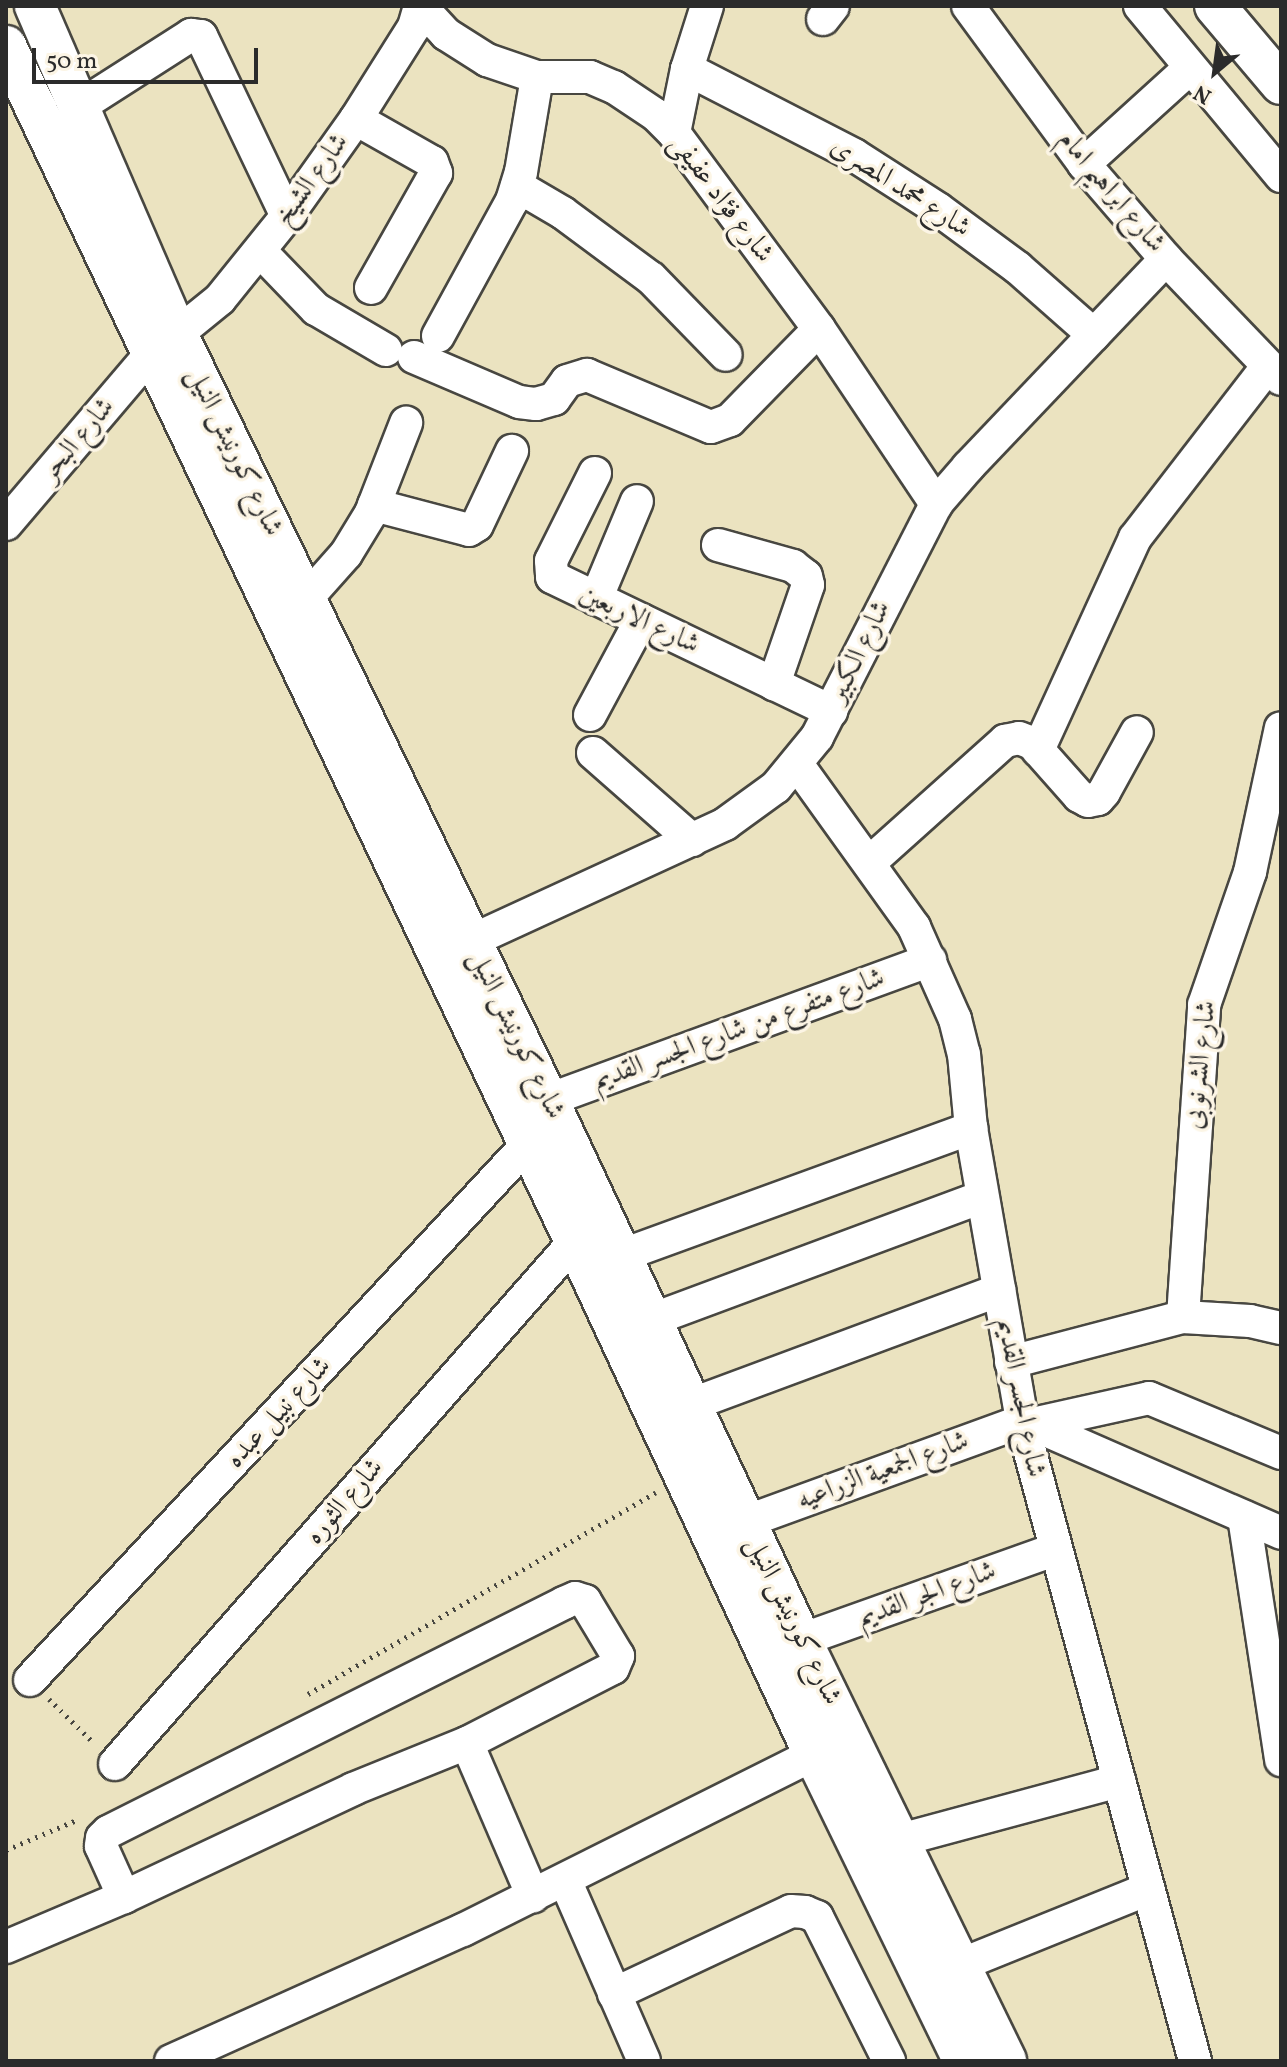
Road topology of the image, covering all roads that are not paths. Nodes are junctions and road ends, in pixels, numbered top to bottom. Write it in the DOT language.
graph roads {
  1 [pos="35,6"];
  2 [pos="707,6"];
  3 [pos="968,6"];
  4 [pos="1140,6"];
  5 [pos="420,7"];
  6 [pos="1227,12"];
  7 [pos="6,46"];
  8 [pos="1190,68"];
  9 [pos="687,69"];
  10 [pos="537,77"];
  11 [pos="1281,84"];
  12 [pos="80,106"];
  13 [pos="356,119"];
  14 [pos="674,133"];
  15 [pos="1084,164"];
  16 [pos="1281,176"];
  17 [pos="517,186"];
  18 [pos="287,216"];
  19 [pos="260,251"];
  20 [pos="1166,259"];
  21 [pos="371,288"];
  22 [pos="819,329"];
  23 [pos="1094,335"];
  24 [pos="164,345"];
  25 [pos="412,348"];
  26 [pos="726,355"];
  27 [pos="1274,372"];
  28 [pos="406,423"];
  29 [pos="512,451"];
  30 [pos="595,473"];
  31 [pos="637,501"];
  32 [pos="936,504"];
  33 [pos="374,505"];
  34 [pos="6,524"];
  35 [pos="718,545"];
  36 [pos="306,599"];
  37 [pos="596,599"];
  38 [pos="641,620"];
  39 [pos="774,684"];
  40 [pos="831,711"];
  41 [pos="590,715"];
  42 [pos="1281,728"];
  43 [pos="1137,732"];
  44 [pos="1038,750"];
  45 [pos="593,753"];
  46 [pos="797,764"];
  47 [pos="388,809"];
  48 [pos="692,840"];
  49 [pos="869,863"];
  50 [pos="471,941"];
  51 [pos="930,960"];
  52 [pos="548,1100"];
  53 [pos="971,1128"];
  54 [pos="527,1145"];
  55 [pos="982,1197"];
  56 [pos="575,1241"];
  57 [pos="620,1256"];
  58 [pos="999,1290"];
  59 [pos="1183,1317"];
  60 [pos="651,1320"];
  61 [pos="1281,1328"];
  62 [pos="1011,1362"];
  63 [pos="690,1405"];
  64 [pos="1026,1424"];
  65 [pos="1281,1453"];
  66 [pos="1244,1517"];
  67 [pos="745,1522"];
  68 [pos="1281,1533"];
  69 [pos="1054,1550"];
  70 [pos="801,1640"];
  71 [pos="30,1680"];
  72 [pos="1276,1698"];
  73 [pos="467,1743"];
  74 [pos="814,1754"];
  75 [pos="1281,1760"];
  76 [pos="115,1764"];
  77 [pos="1119,1781"];
  78 [pos="900,1840"];
  79 [pos="565,1880"];
  80 [pos="1148,1889"];
  81 [pos="533,1896"];
  82 [pos="124,1897"];
  83 [pos="6,1947"];
  84 [pos="960,1965"];
  85 [pos="614,1994"];
  86 [pos="171,2061"];
  87 [pos="644,2061"];
  88 [pos="889,2061"];
  89 [pos="964,2061"];
  90 [pos="1006,2061"];
  91 [pos="1195,2061"];
  1 -- 12 [label="main road, شارع كورنيش النيل"];
  2 -- 9 [label="street"];
  3 -- 15 [label="street, شارع ابراهيم امام"];
  4 -- 8 [label="street"];
  5 -- 10 [label="street, شارع فؤاد عفيفى"];
  5 -- 13 [label="street, شارع الشيخ"];
  6 -- 11 [label="main road"];
  7 -- 24 [label="main road, شارع كورنيش النيل"];
  8 -- 15 [label="street"];
  8 -- 16 [label="street"];
  9 -- 14 [label="street"];
  9 -- 23 [label="street, شارع محمد المصرى"];
  10 -- 14 [label="street, شارع فؤاد عفيفى"];
  10 -- 17 [label="street"];
  12 -- 18 [label="street"];
  12 -- 24 [label="main road, شارع كورنيش النيل"];
  13 -- 18 [label="street, شارع الشيخ"];
  13 -- 21 [label="street"];
  14 -- 22 [label="street, شارع فؤاد عفيفى"];
  15 -- 20 [label="street, شارع ابراهيم امام"];
  17 -- 25 [label="street"];
  17 -- 26 [label="street"];
  18 -- 19 [label="street, شارع الشيخ"];
  19 -- 24 [label="street, شارع الشيخ"];
  19 -- 25 [label="street"];
  20 -- 23 [label="street, شارع الكبير"];
  20 -- 27 [label="street, شارع ابراهيم امام"];
  22 -- 25 [label="street"];
  22 -- 32 [label="street, شارع فؤاد عفيفى"];
  23 -- 32 [label="street, شارع الكبير"];
  24 -- 34 [label="street, شارع البحر"];
  24 -- 36 [label="main road, شارع كورنيش النيل"];
  24 -- 47 [label="main road, شارع كورنيش النيل"];
  27 -- 44 [label="street, شارع ابراهيم امام"];
  28 -- 33 [label="street"];
  29 -- 33 [label="street"];
  30 -- 37 [label="street, شارع الاربعين"];
  31 -- 37 [label="street"];
  32 -- 40 [label="street, شارع الكبير"];
  33 -- 36 [label="street"];
  35 -- 39 [label="street"];
  36 -- 47 [label="main road, شارع كورنيش النيل"];
  37 -- 38 [label="street, شارع الاربعين"];
  38 -- 39 [label="street, شارع الاربعين"];
  38 -- 41 [label="street"];
  39 -- 40 [label="street, شارع الاربعين"];
  40 -- 46 [label="street, شارع الكبير"];
  42 -- 59 [label="street, شارع الشرنوبى"];
  43 -- 44 [label="street"];
  44 -- 49 [label="street"];
  45 -- 48 [label="street"];
  46 -- 48 [label="street, شارع الكبير"];
  46 -- 49 [label="street, شارع الجسر القديم"];
  47 -- 50 [label="main road, شارع كورنيش النيل"];
  47 -- 54 [label="main road, شارع كورنيش النيل"];
  48 -- 50 [label="street, شارع الكبير"];
  49 -- 51 [label="street, شارع الجسر القديم"];
  50 -- 52 [label="main road, شارع كورنيش النيل"];
  51 -- 52 [label="street, شارع متفرع من شارع الجسر القديم"];
  51 -- 53 [label="street, شارع الجسر القديم"];
  52 -- 57 [label="main road, شارع كورنيش النيل"];
  53 -- 55 [label="street, شارع الجسر القديم"];
  53 -- 57 [label="street"];
  54 -- 56 [label="main road, شارع كورنيش النيل"];
  54 -- 71 [label="street, شارع نبيل عبده"];
  55 -- 58 [label="street, شارع الجسر القديم"];
  55 -- 60 [label="street"];
  56 -- 74 [label="main road, شارع كورنيش النيل"];
  56 -- 76 [label="street, شارع الثوره"];
  57 -- 60 [label="main road, شارع كورنيش النيل"];
  58 -- 62 [label="street, شارع الجسر القديم"];
  58 -- 63 [label="street"];
  59 -- 61 [label="street"];
  59 -- 62 [label="street"];
  60 -- 63 [label="main road, شارع كورنيش النيل"];
  62 -- 64 [label="street, شارع الجسر القديم"];
  63 -- 67 [label="main road, شارع كورنيش النيل"];
  64 -- 65 [label="street, شارع الجمعية الزراعيه"];
  64 -- 66 [label="street"];
  64 -- 67 [label="street, شارع الجمعية الزراعيه"];
  64 -- 69 [label="street, شارع الجسر القديم"];
  66 -- 68 [label="street"];
  66 -- 72 [label="street"];
  67 -- 70 [label="main road, شارع كورنيش النيل"];
  69 -- 70 [label="street, شارع الجر القديم"];
  69 -- 77 [label="street, شارع الجسر القديم"];
  70 -- 78 [label="main road, شارع كورنيش النيل"];
  72 -- 75 [label="street"];
  73 -- 81 [label="street"];
  73 -- 82 [label="street"];
  73 -- 82 [label="street"];
  74 -- 79 [label="street"];
  74 -- 89 [label="main road, شارع كورنيش النيل"];
  77 -- 78 [label="street"];
  77 -- 80 [label="street, شارع الجسر القديم"];
  78 -- 84 [label="main road, شارع كورنيش النيل"];
  79 -- 81 [label="street"];
  79 -- 85 [label="street"];
  80 -- 84 [label="street"];
  80 -- 91 [label="street, شارع الجسر القديم"];
  81 -- 86 [label="street"];
  82 -- 83 [label="street"];
  84 -- 90 [label="main road, شارع كورنيش النيل"];
  85 -- 87 [label="street"];
  85 -- 88 [label="street"];
}
